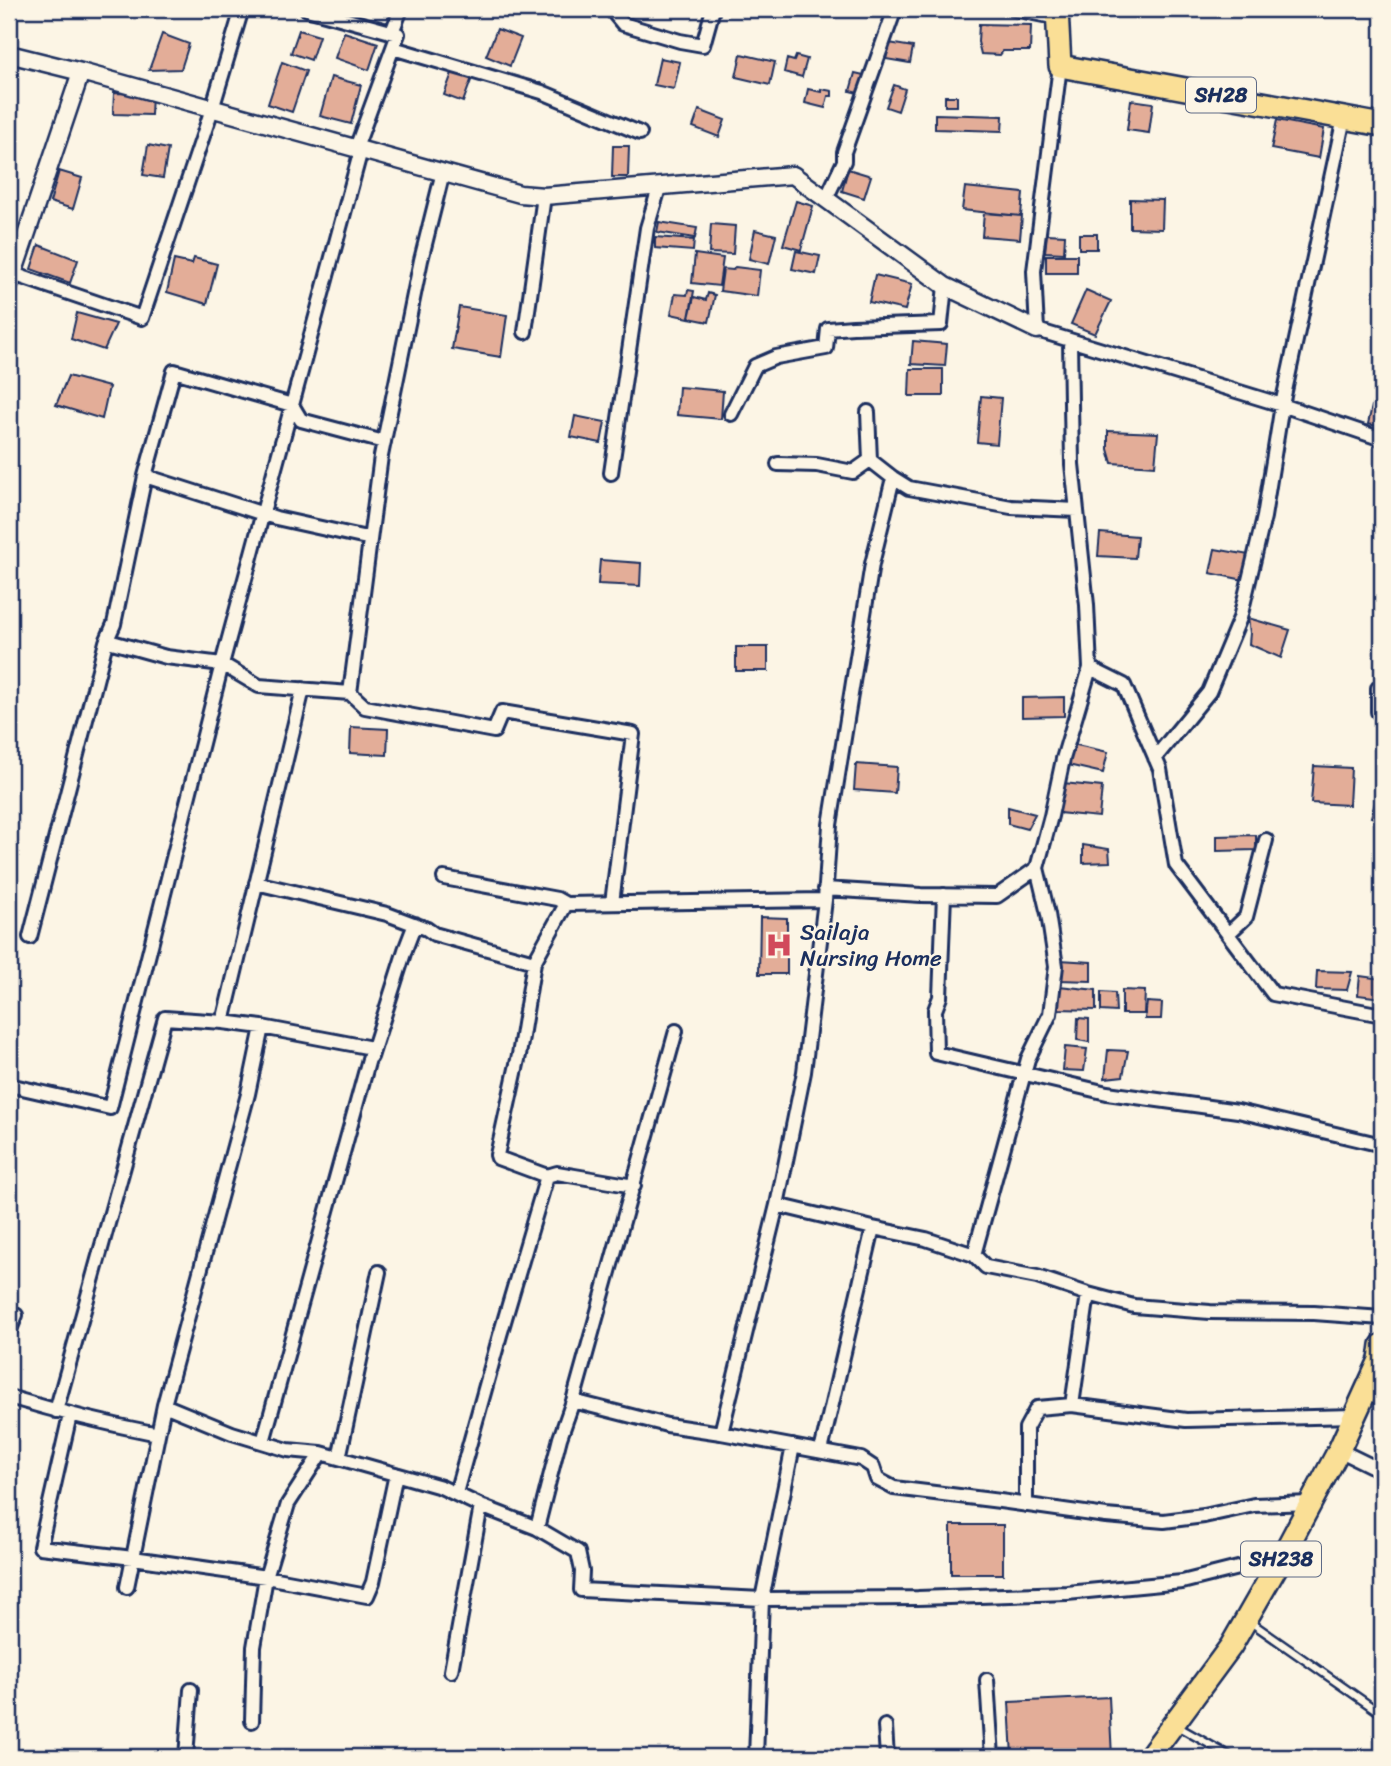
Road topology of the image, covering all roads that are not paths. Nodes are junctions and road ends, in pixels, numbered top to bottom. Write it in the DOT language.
graph roads {
  1 [pos="242,9"];
  2 [pos="307,9"];
  3 [pos="401,9"];
  4 [pos="614,9"];
  5 [pos="713,9"];
  6 [pos="895,9"];
  7 [pos="1014,9"];
  8 [pos="1058,13"];
  9 [pos="392,32"];
  10 [pos="393,48"];
  11 [pos="9,54"];
  12 [pos="1060,66"];
  13 [pos="81,72"];
  14 [pos="212,109"];
  15 [pos="1344,118"];
  16 [pos="1382,125"];
  17 [pos="640,133"];
  18 [pos="358,149"];
  19 [pos="443,172"];
  20 [pos="659,188"];
  21 [pos="544,196"];
  22 [pos="826,199"];
  23 [pos="11,280"];
  24 [pos="945,286"];
  25 [pos="1037,330"];
  26 [pos="525,332"];
  27 [pos="1070,341"];
  28 [pos="292,405"];
  29 [pos="1282,405"];
  30 [pos="868,412"];
  31 [pos="731,414"];
  32 [pos="1382,439"];
  33 [pos="384,442"];
  34 [pos="870,460"];
  35 [pos="778,464"];
  36 [pos="611,473"];
  37 [pos="145,476"];
  38 [pos="893,478"];
  39 [pos="1077,510"];
  40 [pos="263,513"];
  41 [pos="370,537"];
  42 [pos="106,642"];
  43 [pos="222,664"];
  44 [pos="1090,668"];
  45 [pos="1382,689"];
  46 [pos="303,690"];
  47 [pos="349,693"];
  48 [pos="1378,712"];
  49 [pos="1155,758"];
  50 [pos="1266,840"];
  51 [pos="1037,868"];
  52 [pos="444,878"];
  53 [pos="256,883"];
  54 [pos="825,894"];
  55 [pos="944,895"];
  56 [pos="612,902"];
  57 [pos="566,904"];
  58 [pos="415,924"];
  59 [pos="1228,934"];
  60 [pos="30,937"];
  61 [pos="534,962"];
  62 [pos="1382,1015"];
  63 [pos="223,1022"];
  64 [pos="262,1027"];
  65 [pos="676,1031"];
  66 [pos="1024,1073"];
  67 [pos="9,1085"];
  68 [pos="361,1089"];
  69 [pos="1382,1145"];
  70 [pos="547,1175"];
  71 [pos="634,1186"];
  72 [pos="776,1205"];
  73 [pos="873,1228"];
  74 [pos="974,1255"];
  75 [pos="379,1272"];
  76 [pos="1088,1294"];
  77 [pos="16,1315"];
  78 [pos="1382,1318"];
  79 [pos="9,1332"];
  80 [pos="1381,1355"];
  81 [pos="9,1397"];
  82 [pos="573,1401"];
  83 [pos="164,1405"];
  84 [pos="1072,1405"];
  85 [pos="56,1412"];
  86 [pos="70,1415"];
  87 [pos="1354,1416"];
  88 [pos="721,1433"];
  89 [pos="158,1434"];
  90 [pos="263,1442"];
  91 [pos="793,1446"];
  92 [pos="1339,1450"];
  93 [pos="821,1451"];
  94 [pos="321,1453"];
  95 [pos="340,1458"];
  96 [pos="1382,1471"];
  97 [pos="396,1474"];
  98 [pos="456,1493"];
  99 [pos="1311,1503"];
  100 [pos="1026,1505"];
  101 [pos="481,1506"];
  102 [pos="537,1528"];
  103 [pos="1282,1557"];
  104 [pos="133,1558"];
  105 [pos="266,1577"];
  106 [pos="127,1587"];
  107 [pos="762,1598"];
  108 [pos="1247,1619"];
  109 [pos="452,1671"];
  110 [pos="987,1680"];
  111 [pos="191,1690"];
  112 [pos="1382,1714"];
  113 [pos="252,1721"];
  114 [pos="1174,1724"];
  115 [pos="885,1726"];
  116 [pos="1222,1755"];
  117 [pos="186,1757"];
  118 [pos="756,1757"];
  119 [pos="887,1757"];
  120 [pos="992,1757"];
  121 [pos="1149,1757"];
  122 [pos="1232,1757"];
  1 -- 14 [label="street"];
  2 -- 9 [label="street"];
  3 -- 9 [label="street"];
  4 -- 5 [label="street"];
  6 -- 22 [label="street"];
  7 -- 8 [label="street"];
  8 -- 12 [label="main road"];
  9 -- 10 [label="street"];
  10 -- 17 [label="street"];
  10 -- 18 [label="street"];
  11 -- 13 [label="street"];
  12 -- 15 [label="main road, SH28"];
  12 -- 25 [label="street"];
  13 -- 14 [label="street"];
  13 -- 23 [label="street"];
  14 -- 18 [label="street"];
  14 -- 23 [label="street"];
  15 -- 16 [label="main road, SH28"];
  15 -- 29 [label="street"];
  18 -- 19 [label="street"];
  18 -- 28 [label="street"];
  19 -- 21 [label="street"];
  19 -- 33 [label="street"];
  20 -- 21 [label="street"];
  20 -- 22 [label="street"];
  20 -- 36 [label="street"];
  21 -- 26 [label="street"];
  22 -- 24 [label="street"];
  24 -- 25 [label="street"];
  24 -- 31 [label="street"];
  25 -- 27 [label="street"];
  27 -- 29 [label="street"];
  27 -- 39 [label="street"];
  28 -- 33 [label="street"];
  28 -- 37 [label="street"];
  28 -- 40 [label="street"];
  29 -- 32 [label="street"];
  29 -- 49 [label="street"];
  30 -- 34 [label="street"];
  33 -- 41 [label="street"];
  34 -- 35 [label="street"];
  34 -- 38 [label="street"];
  37 -- 40 [label="street"];
  37 -- 42 [label="street"];
  38 -- 39 [label="street"];
  38 -- 54 [label="street"];
  39 -- 44 [label="street"];
  40 -- 41 [label="street"];
  40 -- 43 [label="street"];
  41 -- 47 [label="street"];
  42 -- 43 [label="street"];
  42 -- 60 [label="street"];
  43 -- 46 [label="street"];
  43 -- 67 [label="street"];
  44 -- 49 [label="street"];
  44 -- 51 [label="street"];
  45 -- 48 [label="street"];
  46 -- 47 [label="street"];
  46 -- 53 [label="street"];
  47 -- 56 [label="street"];
  49 -- 59 [label="street"];
  50 -- 59 [label="street"];
  51 -- 55 [label="street"];
  51 -- 66 [label="street"];
  52 -- 57 [label="street"];
  53 -- 58 [label="street"];
  53 -- 63 [label="street"];
  54 -- 55 [label="street"];
  54 -- 56 [label="street"];
  54 -- 72 [label="street"];
  55 -- 66 [label="street"];
  56 -- 57 [label="street"];
  57 -- 61 [label="street"];
  58 -- 61 [label="street"];
  58 -- 68 [label="street"];
  59 -- 62 [label="street"];
  61 -- 70 [label="street"];
  63 -- 64 [label="street"];
  63 -- 85 [label="street"];
  64 -- 68 [label="street"];
  64 -- 83 [label="street"];
  65 -- 71 [label="street"];
  66 -- 69 [label="street"];
  66 -- 74 [label="street"];
  68 -- 90 [label="street"];
  70 -- 71 [label="street"];
  70 -- 98 [label="street"];
  71 -- 82 [label="street"];
  72 -- 73 [label="street"];
  72 -- 88 [label="street"];
  73 -- 74 [label="street"];
  73 -- 93 [label="street"];
  74 -- 76 [label="street"];
  75 -- 95 [label="street"];
  76 -- 78 [label="street"];
  76 -- 84 [label="street"];
  77 -- 79 [label="street"];
  80 -- 87 [label="main road, SH238"];
  81 -- 85 [label="street"];
  82 -- 88 [label="street"];
  82 -- 102 [label="street"];
  83 -- 89 [label="street"];
  83 -- 90 [label="street"];
  84 -- 87 [label="street"];
  84 -- 100 [label="street"];
  85 -- 86 [label="street"];
  86 -- 89 [label="street"];
  86 -- 104 [label="street"];
  87 -- 92 [label="main road, SH238"];
  88 -- 91 [label="street"];
  89 -- 104 [label="street"];
  90 -- 94 [label="street"];
  91 -- 93 [label="street"];
  91 -- 107 [label="street"];
  92 -- 96 [label="street"];
  92 -- 99 [label="main road, SH238"];
  93 -- 100 [label="street"];
  94 -- 95 [label="street"];
  94 -- 105 [label="street"];
  95 -- 97 [label="street"];
  97 -- 98 [label="street"];
  97 -- 105 [label="street"];
  98 -- 101 [label="street"];
  99 -- 100 [label="street"];
  99 -- 103 [label="main road, SH238"];
  101 -- 102 [label="street"];
  101 -- 109 [label="street"];
  102 -- 107 [label="street"];
  103 -- 107 [label="street"];
  103 -- 108 [label="main road, SH238"];
  104 -- 105 [label="street"];
  104 -- 106 [label="street"];
  105 -- 113 [label="street"];
  107 -- 118 [label="street"];
  108 -- 112 [label="lane"];
  108 -- 114 [label="main road, SH238"];
  110 -- 120 [label="street"];
  111 -- 117 [label="street"];
  114 -- 116 [label="lane"];
  114 -- 121 [label="main road, SH238"];
  115 -- 119 [label="street"];
  116 -- 122 [label="lane"];
}
